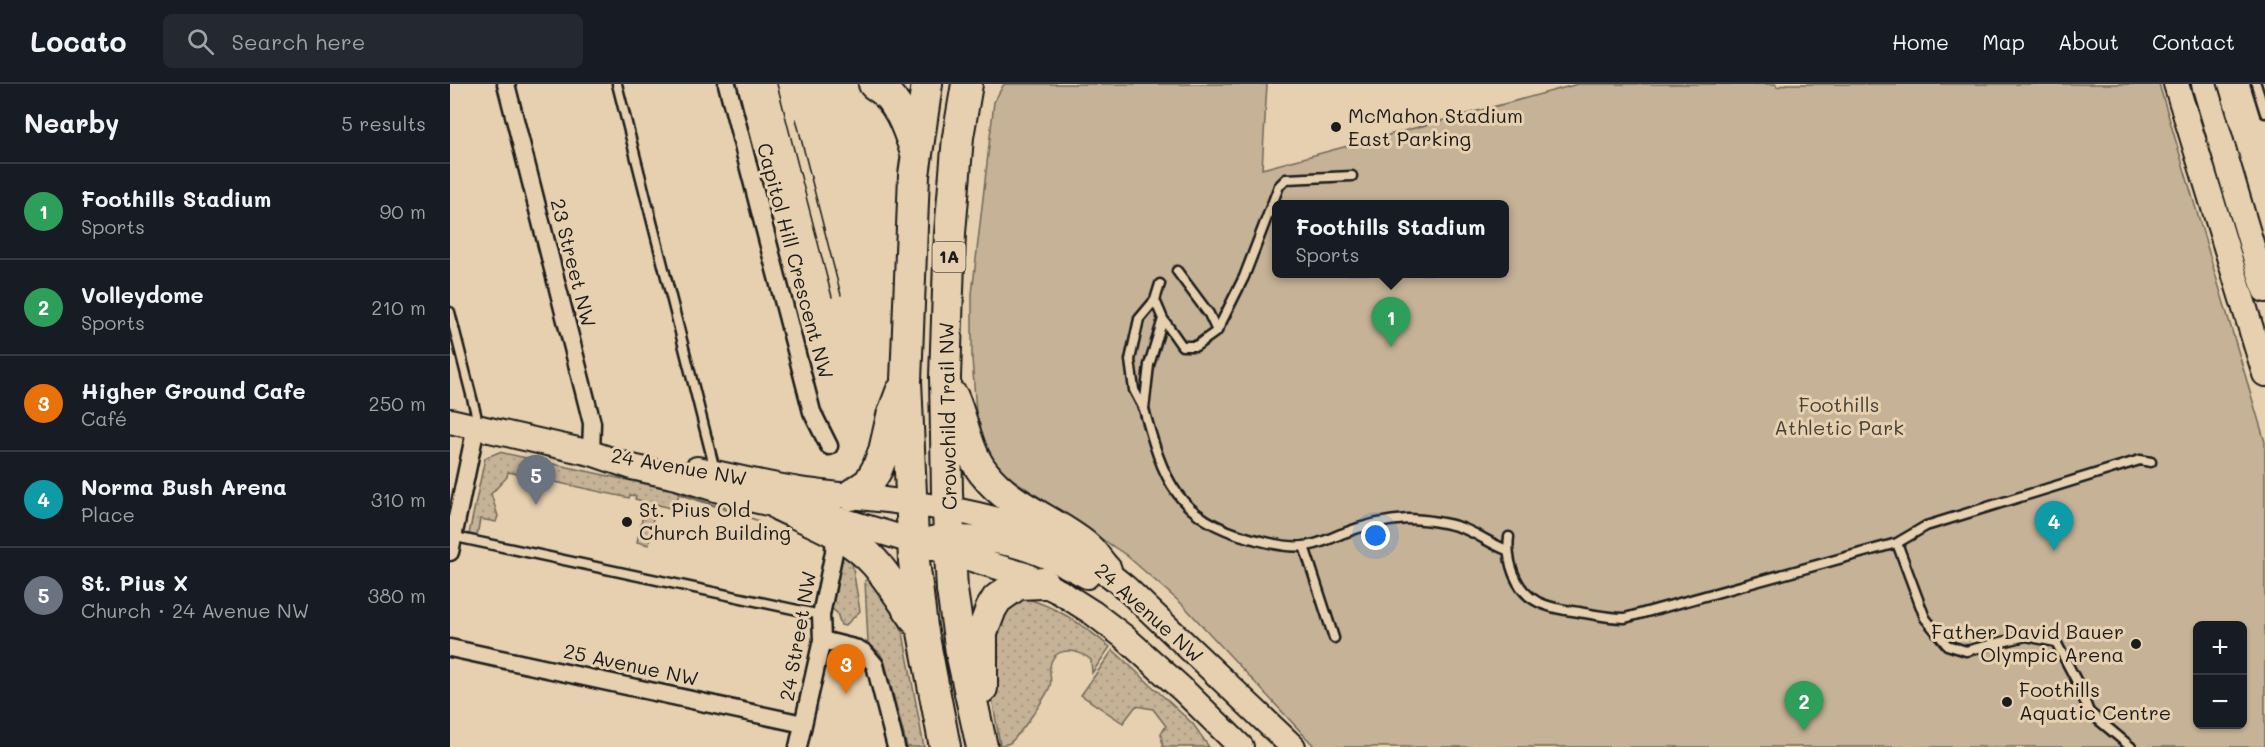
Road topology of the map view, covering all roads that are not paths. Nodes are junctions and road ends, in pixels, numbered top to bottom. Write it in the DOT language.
graph roads {
  1 [pos="506,84"];
  2 [pos="617,84"];
  3 [pos="727,84"];
  4 [pos="874,84"];
  5 [pos="927,84"];
  6 [pos="967,84"];
  7 [pos="983,84"];
  8 [pos="2176,84"];
  9 [pos="2204,84"];
  10 [pos="2256,84"];
  11 [pos="2265,113"];
  12 [pos="958,137"];
  13 [pos="916,153"];
  14 [pos="1352,176"];
  15 [pos="1274,200"];
  16 [pos="1272,204"];
  17 [pos="1177,271"];
  18 [pos="2257,283"];
  19 [pos="1160,284"];
  20 [pos="1155,300"];
  21 [pos="450,312"];
  22 [pos="1163,320"];
  23 [pos="1217,331"];
  24 [pos="2265,374"];
  25 [pos="945,377"];
  26 [pos="906,381"];
  27 [pos="1144,408"];
  28 [pos="450,421"];
  29 [pos="476,427"];
  30 [pos="829,446"];
  31 [pos="591,453"];
  32 [pos="2151,462"];
  33 [pos="715,472"];
  34 [pos="677,477"];
  35 [pos="851,495"];
  36 [pos="780,506"];
  37 [pos="913,522"];
  38 [pos="835,532"];
  39 [pos="950,533"];
  40 [pos="1509,537"];
  41 [pos="451,541"];
  42 [pos="1897,543"];
  43 [pos="1304,546"];
  44 [pos="1508,550"];
  45 [pos="1106,570"];
  46 [pos="1043,583"];
  47 [pos="1145,606"];
  48 [pos="821,615"];
  49 [pos="922,627"];
  50 [pos="1334,638"];
  51 [pos="822,640"];
  52 [pos="450,648"];
  53 [pos="976,717"];
  54 [pos="803,724"];
  55 [pos="798,747"];
  56 [pos="896,747"];
  57 [pos="945,747"];
  58 [pos="982,747"];
  59 [pos="1240,747"];
  60 [pos="1293,747"];
  61 [pos="2131,747"];
  1 -- 31 [label="street, 23 Street NW"];
  2 -- 33 [label="lane"];
  3 -- 30 [label="street, Capitol Hill Crescent NW"];
  4 -- 13 [label="highway"];
  5 -- 13 [label="highway, Crowchild Trail NW / 1A"];
  6 -- 12 [label="highway, Crowchild Trail NW / 1A"];
  7 -- 12 [label="highway"];
  8 -- 18 [label="street"];
  9 -- 18 [label="street"];
  10 -- 11 [label="lane"];
  12 -- 25 [label="highway, Crowchild Trail NW / 1A"];
  13 -- 26 [label="highway, Crowchild Trail NW / 1A"];
  14 -- 15 [label="lane"];
  16 -- 23 [label="lane"];
  17 -- 23 [label="lane"];
  18 -- 24 [label="street"];
  19 -- 20 [label="lane"];
  20 -- 22 [label="lane"];
  20 -- 27 [label="lane"];
  21 -- 29 [label="lane"];
  22 -- 23 [label="lane"];
  22 -- 27 [label="lane"];
  25 -- 39 [label="highway, Crowchild Trail NW / 1A"];
  25 -- 45 [label="highway"];
  26 -- 35 [label="highway"];
  26 -- 37 [label="highway, Crowchild Trail NW / 1A"];
  27 -- 43 [label="lane"];
  28 -- 29 [label="street, 24 Avenue NW"];
  29 -- 31 [label="street, 24 Avenue NW"];
  29 -- 41 [label="street"];
  31 -- 33 [label="street, 24 Avenue NW"];
  31 -- 34 [label="street, 24 Avenue NW"];
  32 -- 42 [label="lane"];
  33 -- 35 [label="street, 24 Avenue NW"];
  34 -- 36 [label="street, 24 Avenue NW"];
  34 -- 37 [label="street"];
  35 -- 37 [label="street, 24 Avenue NW"];
  36 -- 37 [label="street, 24 Avenue NW"];
  36 -- 38 [label="highway"];
  37 -- 39 [label="street"];
  37 -- 39 [label="street, 24 Avenue NW"];
  37 -- 49 [label="highway, Crowchild Trail NW / 1A"];
  38 -- 48 [label="street, 24 Street NW"];
  38 -- 49 [label="highway"];
  39 -- 45 [label="street, 24 Avenue NW"];
  39 -- 46 [label="street, 24 Avenue NW"];
  39 -- 47 [label="street"];
  39 -- 53 [label="highway, Crowchild Trail NW / 1A"];
  40 -- 44 [label="lane"];
  41 -- 48 [label="lane"];
  42 -- 44 [label="lane"];
  42 -- 61 [label="lane"];
  43 -- 44 [label="lane"];
  43 -- 50 [label="lane"];
  45 -- 47 [label="street, 24 Avenue NW"];
  46 -- 53 [label="highway"];
  46 -- 59 [label="street, 24 Avenue NW"];
  47 -- 60 [label="street, 24 Avenue NW"];
  48 -- 51 [label="street, 24 Street NW"];
  49 -- 57 [label="highway, Crowchild Trail NW / 1A"];
  51 -- 54 [label="street, 24 Street NW"];
  51 -- 56 [label="street"];
  52 -- 54 [label="street, 25 Avenue NW"];
  53 -- 58 [label="highway, Crowchild Trail NW / 1A"];
  54 -- 55 [label="street, 24 Street NW"];
}
